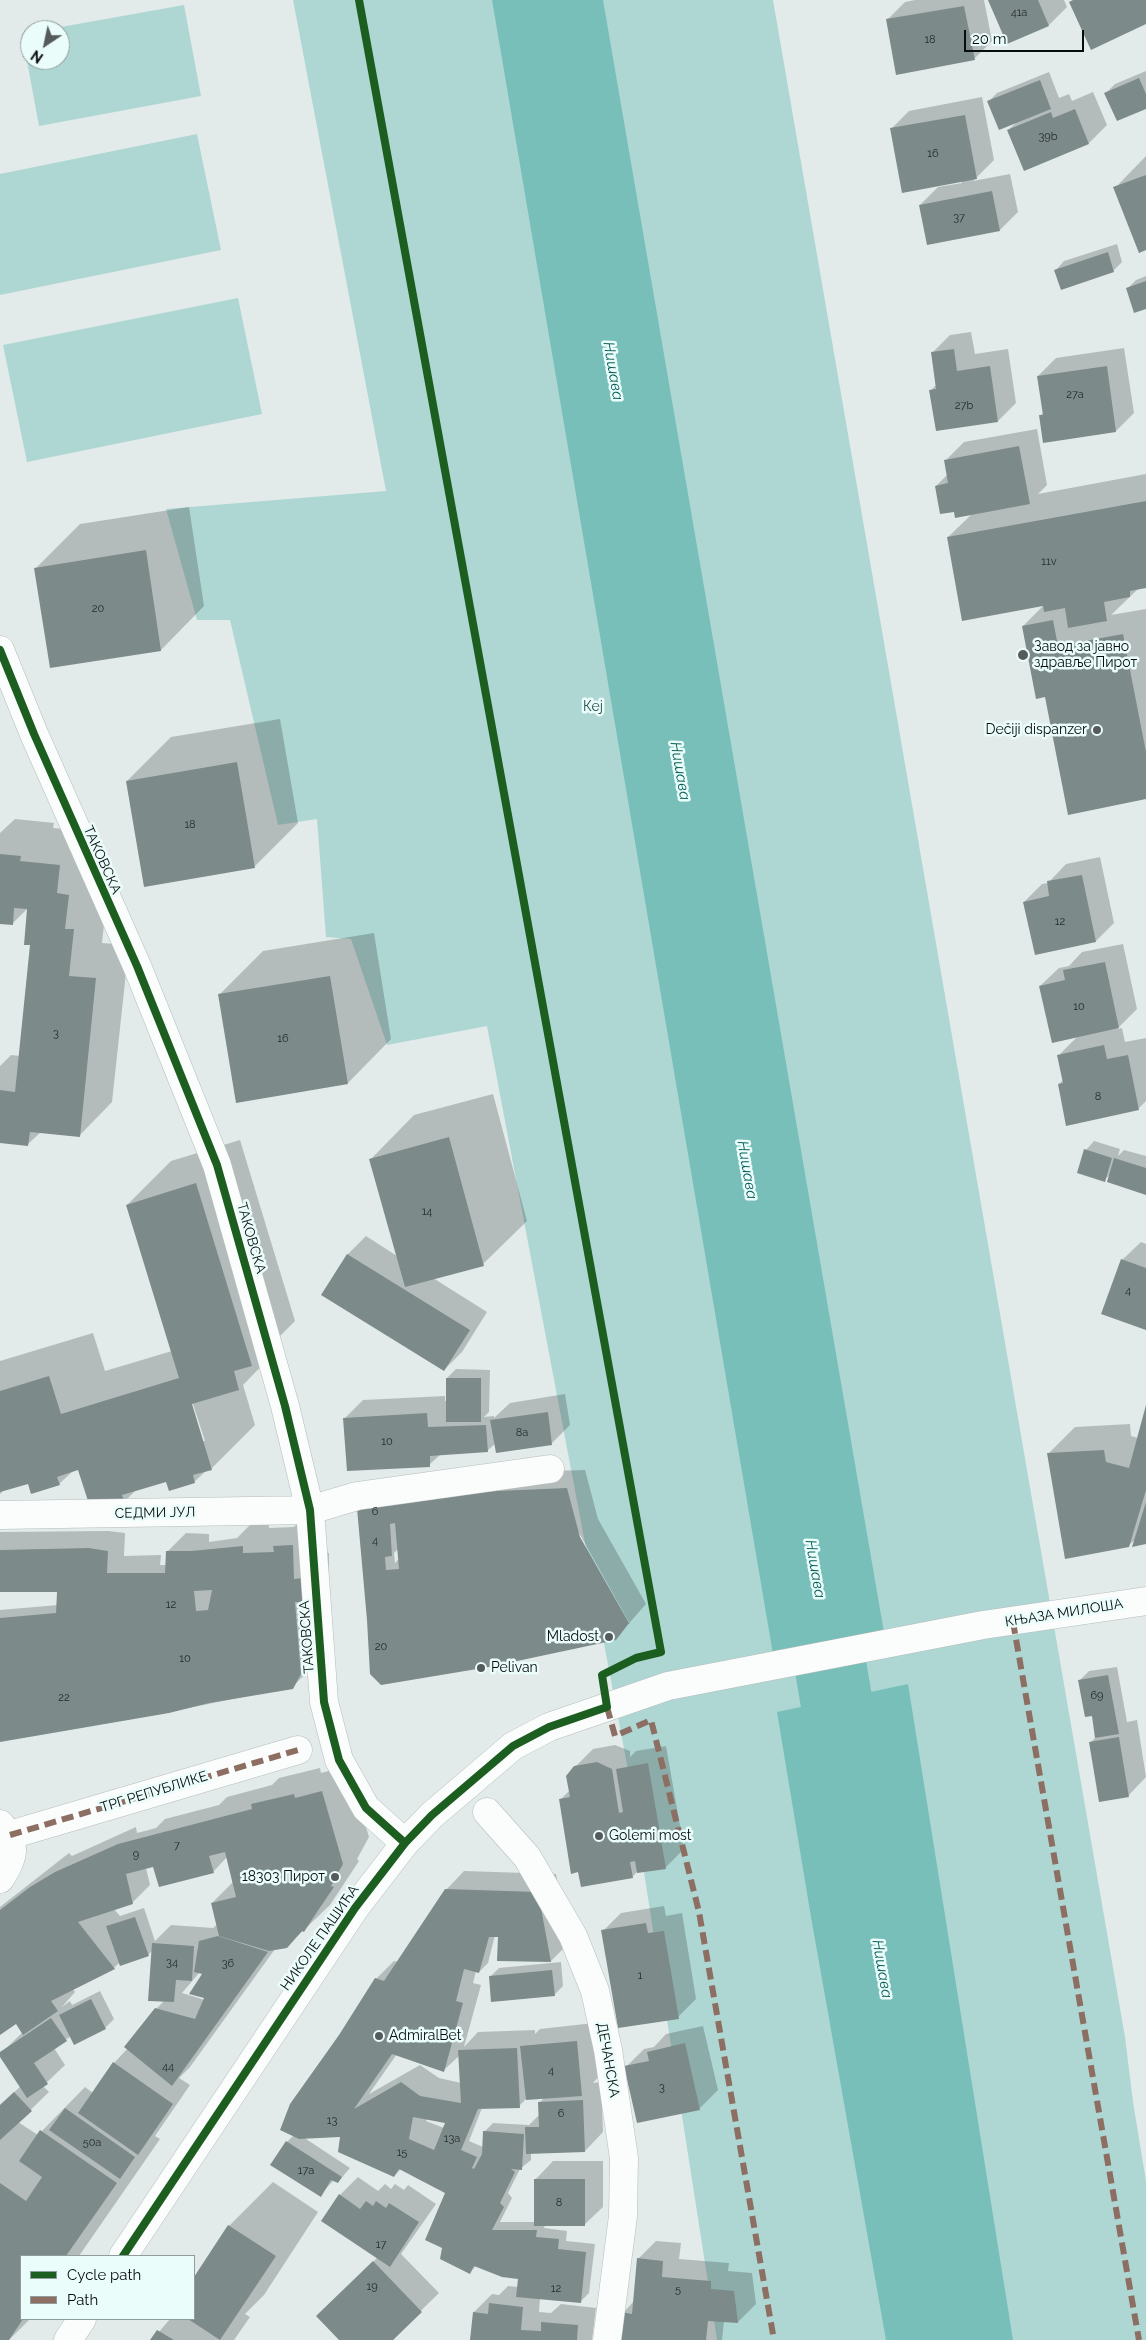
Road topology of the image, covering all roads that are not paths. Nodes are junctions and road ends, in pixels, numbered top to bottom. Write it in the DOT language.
graph roads {
  1 [pos="0,650"];
  2 [pos="550,1469"];
  3 [pos="310,1510"];
  4 [pos="0,1514"];
  5 [pos="1146,1601"];
  6 [pos="668,1686"];
  7 [pos="298,1750"];
  8 [pos="487,1812"];
  9 [pos="5,1830"];
  10 [pos="406,1843"];
  11 [pos="0,1879"];
  12 [pos="124,2255"];
  13 [pos="81,2320"];
  14 [pos="68,2340"];
  15 [pos="606,2340"];
  1 -- 3 [label="street, ТАКОВСКА"];
  2 -- 3 [label="street, СЕДМИ ЈУЛ"];
  3 -- 4 [label="street, СЕДМИ ЈУЛ"];
  3 -- 10 [label="street, ТАКОВСКА"];
  5 -- 6 [label="street, КЊАЗА МИЛОША"];
  6 -- 10 [label="street, НИКОЛЕ ПАШИЋА"];
  7 -- 9 [label="street, ТРГ РЕПУБЛИКЕ"];
  8 -- 15 [label="street, ДЕЧАНСКА"];
  9 -- 11 [label="street, ТРГ РЕПУБЛИКЕ"];
  10 -- 12 [label="street, НИКОЛЕ ПАШИЋА"];
  13 -- 14 [label="street"];
}
